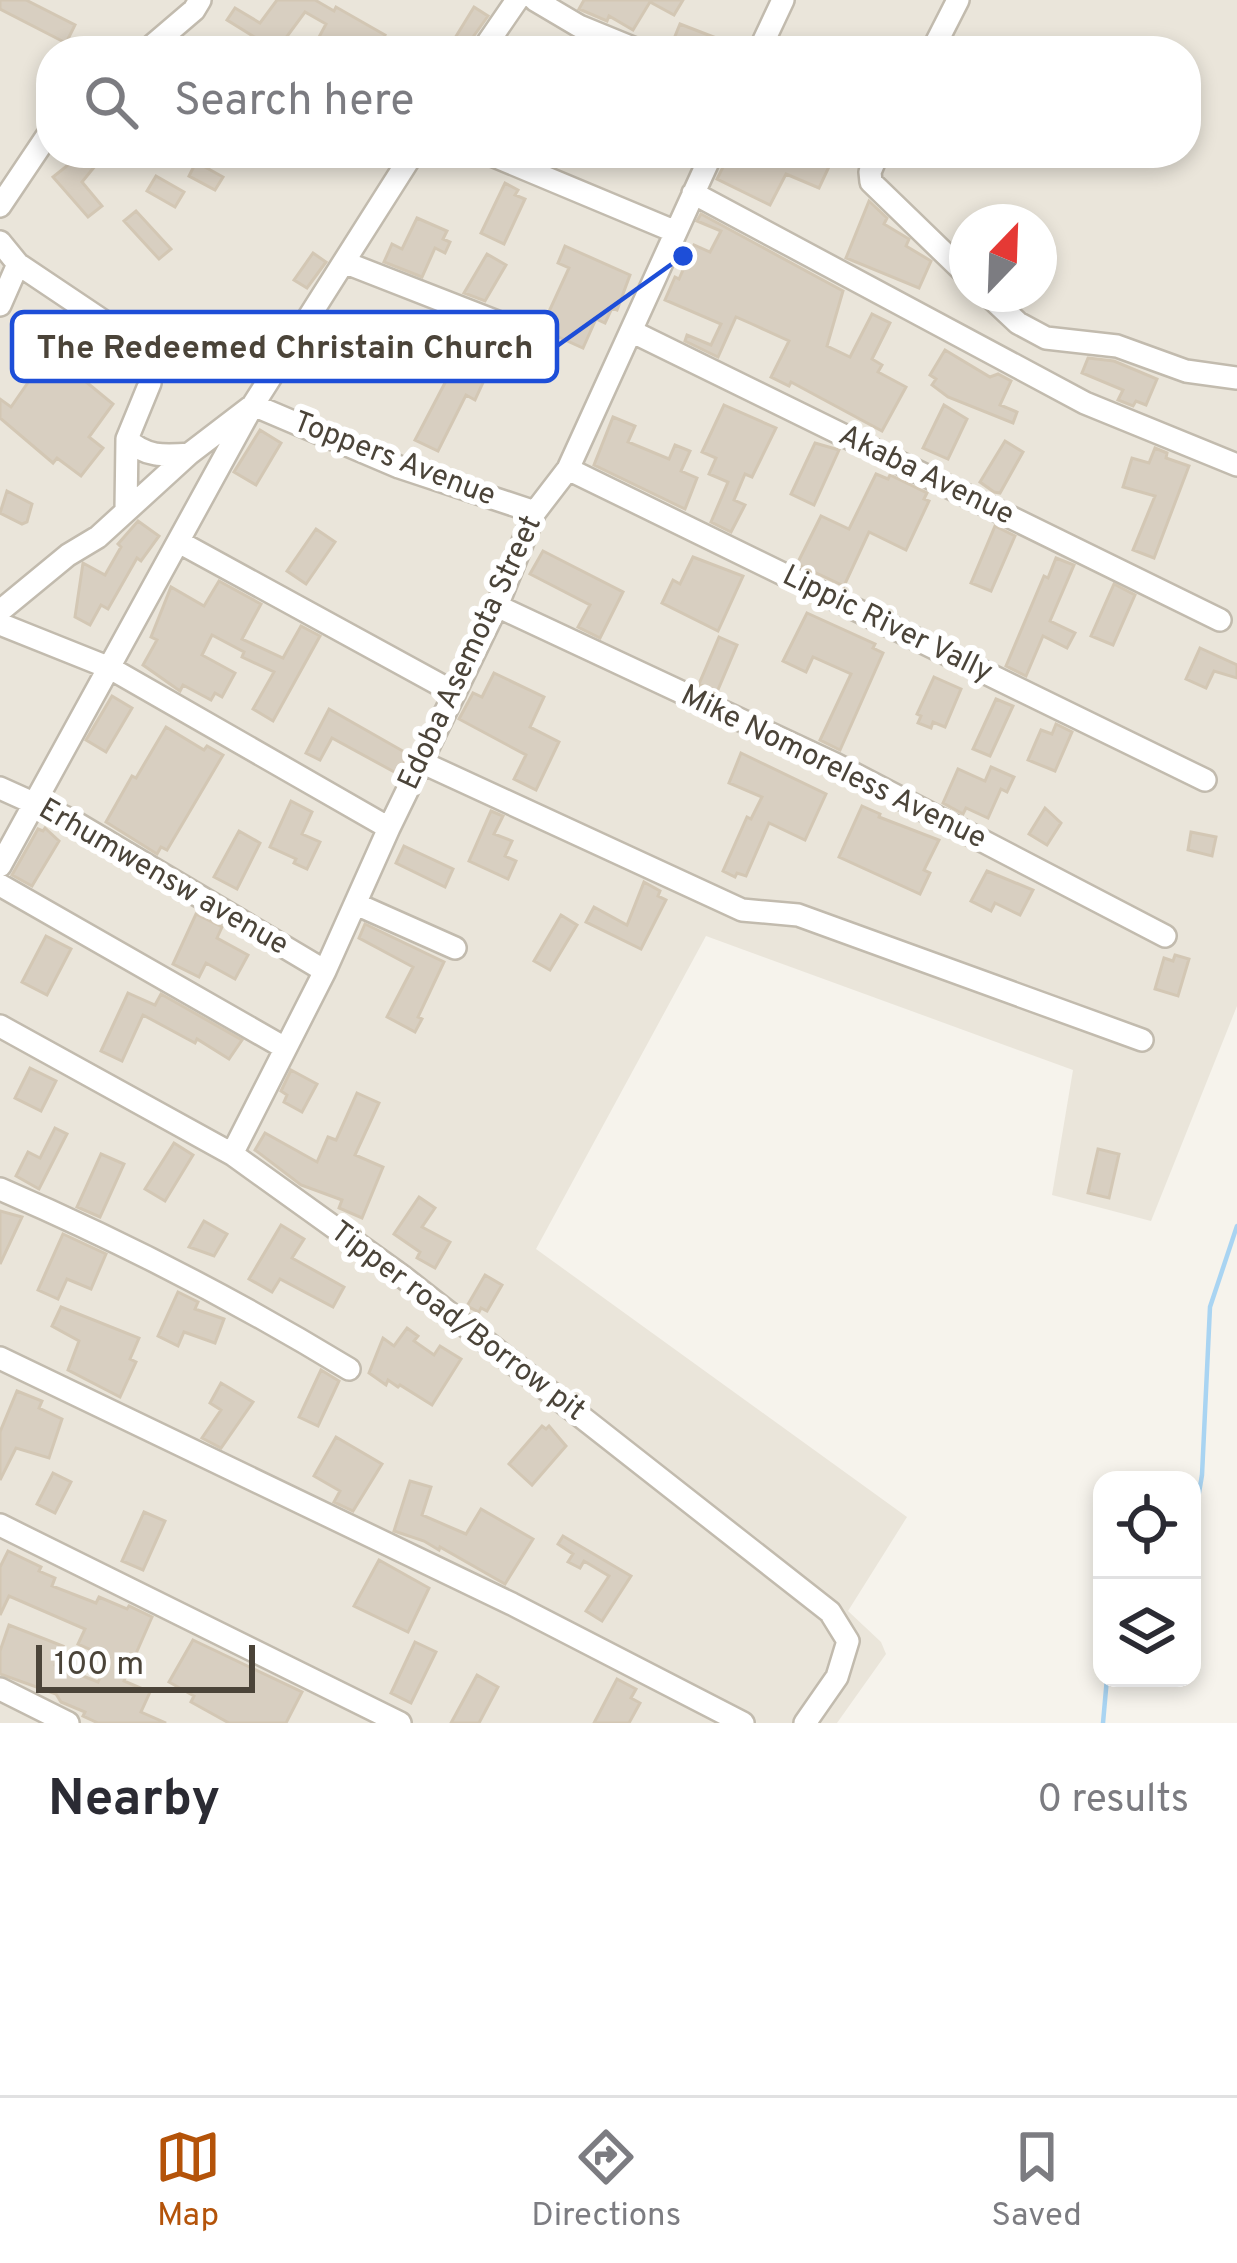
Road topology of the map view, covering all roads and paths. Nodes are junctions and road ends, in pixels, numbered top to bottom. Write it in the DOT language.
graph roads {
  1 [pos="200,0"];
  2 [pos="517,0"];
  3 [pos="535,0"];
  4 [pos="783,0"];
  5 [pos="958,0"];
  6 [pos="164,36"];
  7 [pos="492,36"];
  8 [pos="603,36"];
  9 [pos="766,36"];
  10 [pos="940,36"];
  11 [pos="36,152"];
  12 [pos="404,168"];
  13 [pos="523,168"];
  14 [pos="705,168"];
  15 [pos="872,168"];
  16 [pos="693,193"];
  17 [pos="0,206"];
  18 [pos="676,232"];
  19 [pos="0,242"];
  20 [pos="949,258"];
  21 [pos="346,263"];
  22 [pos="18,264"];
  23 [pos="0,305"];
  24 [pos="1006,312"];
  25 [pos="515,329"];
  26 [pos="633,332"];
  27 [pos="1237,378"];
  28 [pos="253,405"];
  29 [pos="127,439"];
  30 [pos="189,454"];
  31 [pos="1237,465"];
  32 [pos="568,469"];
  33 [pos="126,512"];
  34 [pos="535,512"];
  35 [pos="179,542"];
  36 [pos="497,606"];
  37 [pos="0,611"];
  38 [pos="1220,620"];
  39 [pos="0,624"];
  40 [pos="110,668"];
  41 [pos="455,693"];
  42 [pos="421,763"];
  43 [pos="1205,780"];
  44 [pos="0,788"];
  45 [pos="32,802"];
  46 [pos="389,828"];
  47 [pos="0,866"];
  48 [pos="0,884"];
  49 [pos="356,904"];
  50 [pos="1165,936"];
  51 [pos="455,948"];
  52 [pos="325,971"];
  53 [pos="0,1026"];
  54 [pos="1142,1040"];
  55 [pos="285,1048"];
  56 [pos="232,1154"];
  57 [pos="0,1189"];
  58 [pos="0,1358"];
  59 [pos="349,1369"];
  60 [pos="0,1692"];
  61 [pos="374,1709"];
  62 [pos="57,1723"];
  63 [pos="68,1723"];
  64 [pos="400,1723"];
  65 [pos="743,1723"];
  66 [pos="805,1723"];
  1 -- 6 [label="street"];
  2 -- 7 [label="street"];
  3 -- 8 [label="street"];
  4 -- 9 [label="street"];
  5 -- 10 [label="street"];
  11 -- 17 [label="street"];
  12 -- 21 [label="street"];
  13 -- 18 [label="street"];
  14 -- 16 [label="street, Edoba Asemota Street"];
  15 -- 20 [label="street"];
  16 -- 18 [label="street, Edoba Asemota Street"];
  16 -- 31 [label="street"];
  18 -- 26 [label="street, Edoba Asemota Street"];
  19 -- 22 [label="street"];
  21 -- 25 [label="street"];
  21 -- 28 [label="street"];
  22 -- 23 [label="street"];
  22 -- 29 [label="street"];
  24 -- 27 [label="street"];
  26 -- 32 [label="street, Edoba Asemota Street"];
  26 -- 38 [label="street, Akaba Avenue"];
  28 -- 30 [label="street"];
  28 -- 34 [label="street, Toppers Avenue"];
  28 -- 35 [label="street"];
  29 -- 30 [label="street"];
  29 -- 33 [label="street"];
  30 -- 33 [label="street"];
  32 -- 34 [label="street, Edoba Asemota Street"];
  32 -- 43 [label="street, Lippic River Vally"];
  33 -- 37 [label="street"];
  34 -- 36 [label="street, Edoba Asemota Street"];
  35 -- 40 [label="street"];
  35 -- 41 [label="street"];
  36 -- 41 [label="street, Edoba Asemota Street"];
  36 -- 50 [label="street, Mike Nomoreless Avenue"];
  39 -- 40 [label="street"];
  40 -- 45 [label="street"];
  40 -- 46 [label="street"];
  41 -- 42 [label="street, Edoba Asemota Street"];
  42 -- 46 [label="street, Edoba Asemota Street"];
  42 -- 54 [label="street"];
  44 -- 45 [label="street, Erhumwensw avenue"];
  45 -- 47 [label="street"];
  45 -- 52 [label="street, Erhumwensw avenue"];
  46 -- 49 [label="street, Edoba Asemota Street"];
  48 -- 55 [label="street"];
  49 -- 51 [label="street"];
  49 -- 52 [label="street, Edoba Asemota Street"];
  52 -- 55 [label="street, Edoba Asemota Street"];
  53 -- 56 [label="street, Tipper road/Borrow pit"];
  55 -- 56 [label="street, Edoba Asemota Street"];
  56 -- 66 [label="street, Tipper road/Borrow pit"];
  57 -- 59 [label="street"];
  58 -- 65 [label="street"];
  60 -- 62 [label="street"];
  60 -- 63 [label="street"];
  61 -- 64 [label="street"];
}
